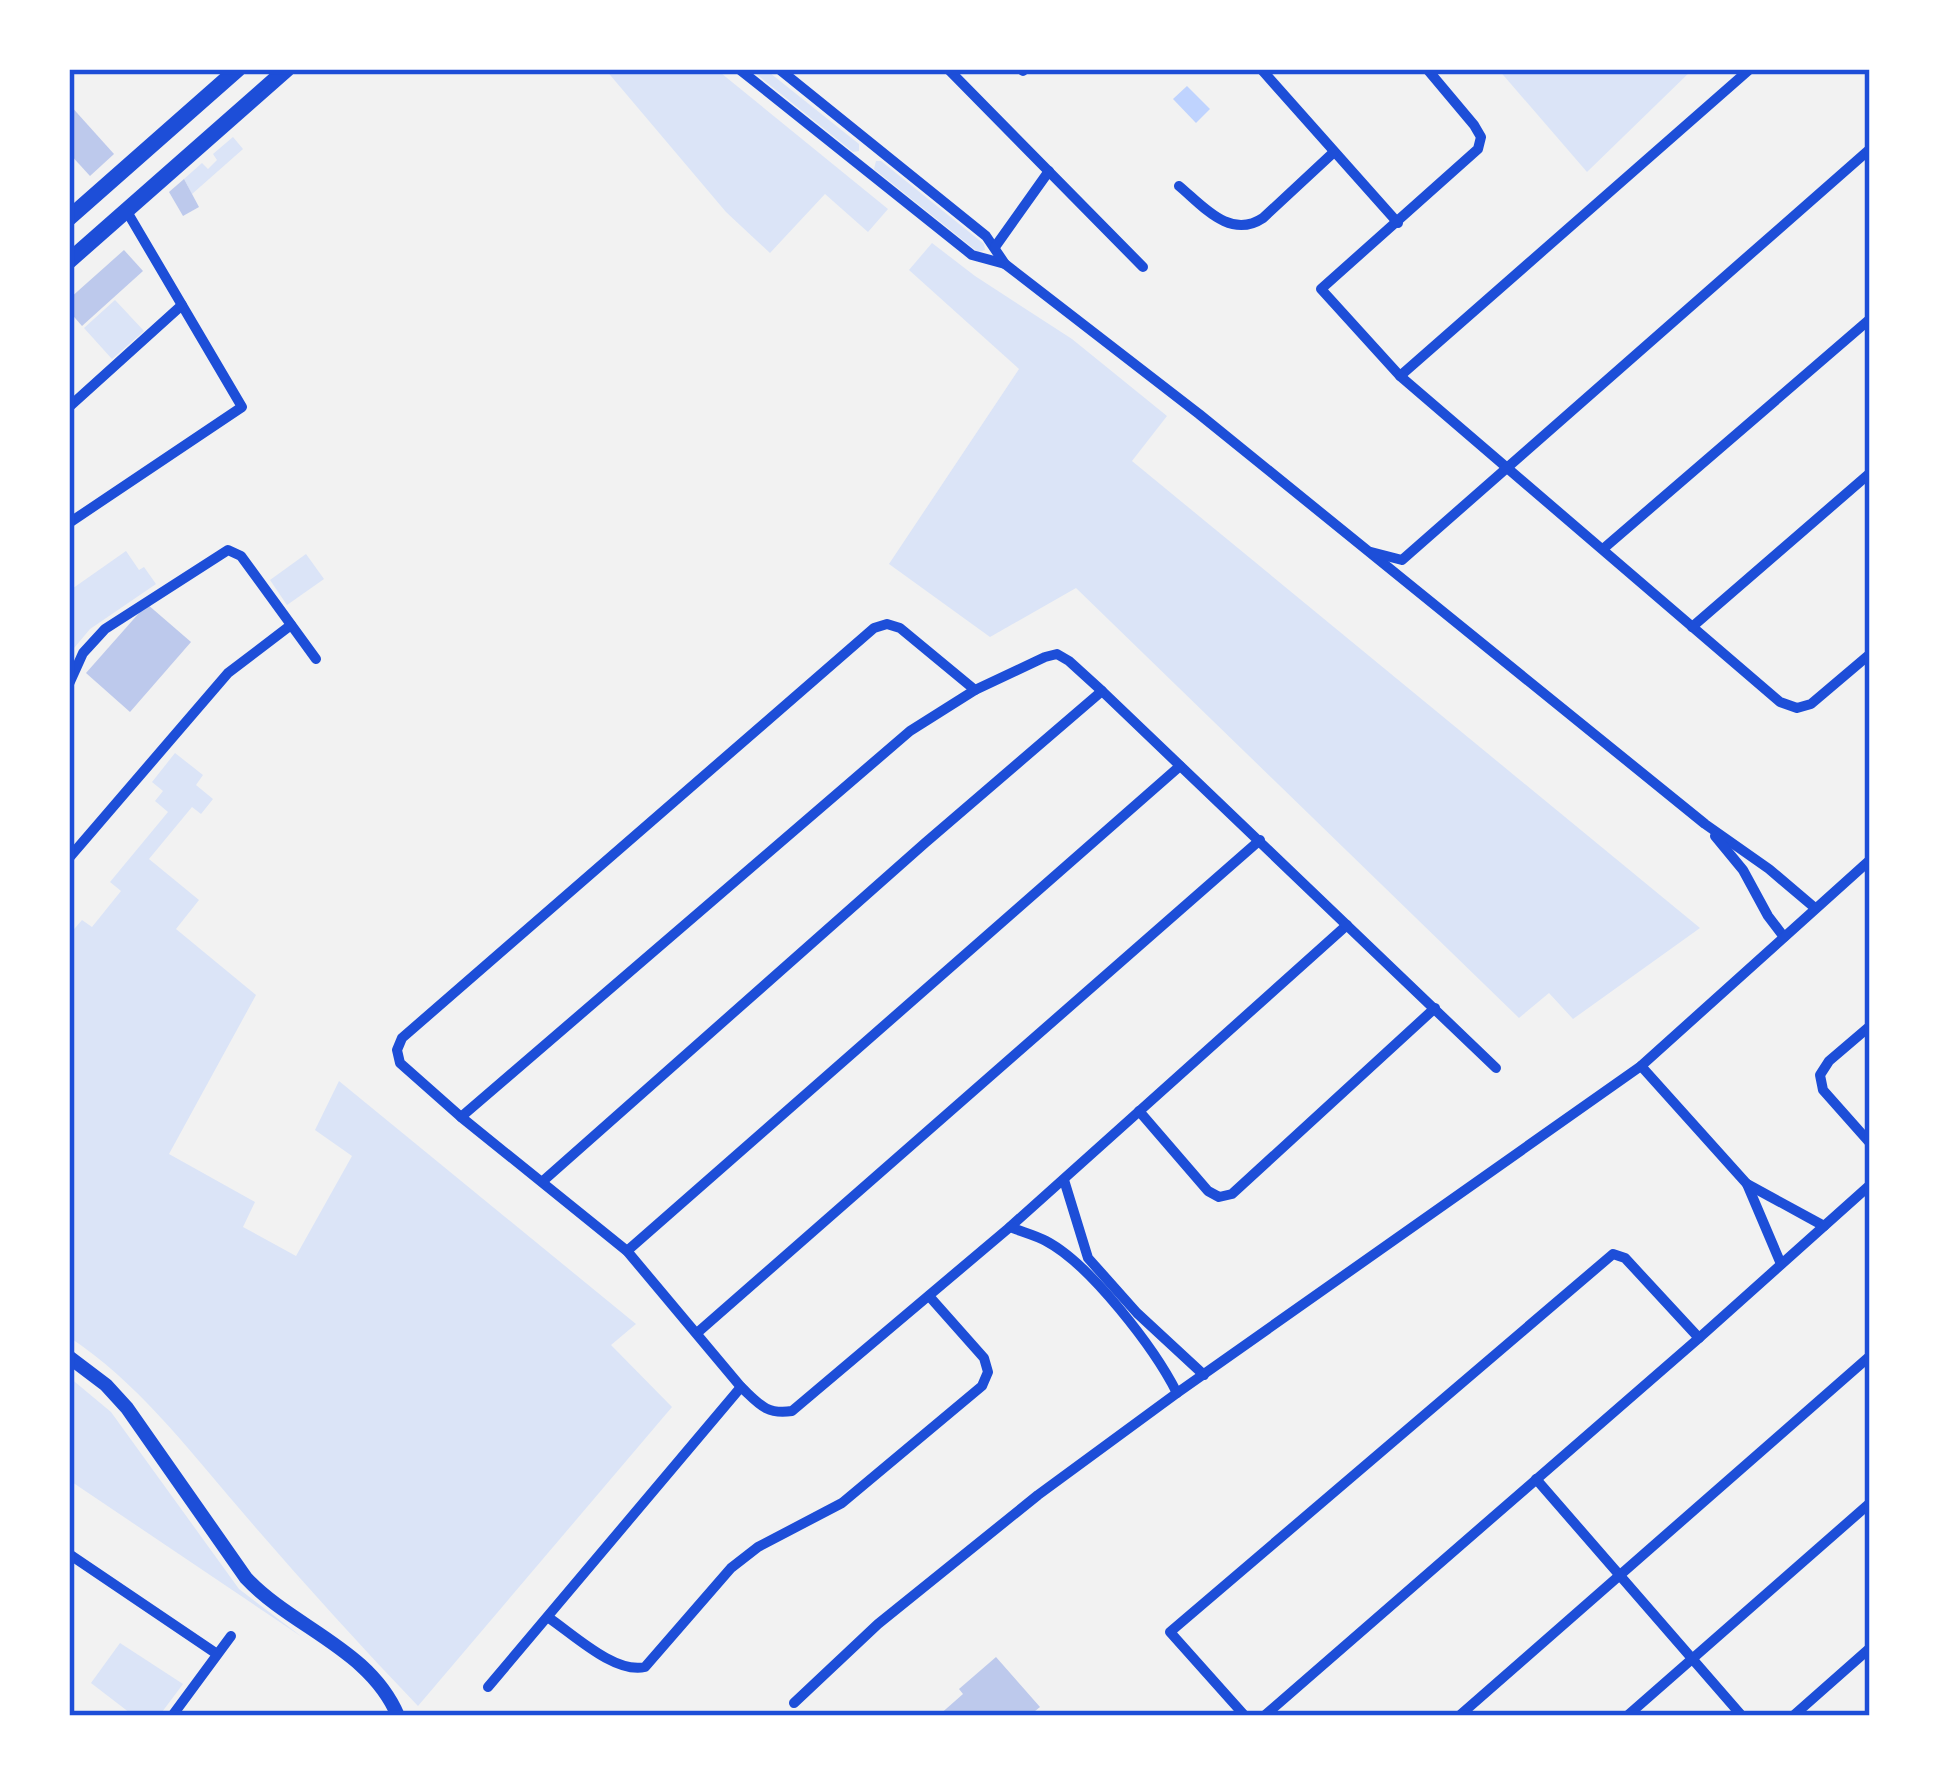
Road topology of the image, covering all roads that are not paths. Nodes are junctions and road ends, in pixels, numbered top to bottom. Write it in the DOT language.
graph roads {
  1 [pos="238,69"];
  2 [pos="287,69"];
  3 [pos="739,69"];
  4 [pos="778,69"];
  5 [pos="947,69"];
  6 [pos="1261,69"];
  7 [pos="1427,69"];
  8 [pos="1750,69"];
  9 [pos="874,145"];
  10 [pos="1870,149"];
  11 [pos="1334,152"];
  12 [pos="859,165"];
  13 [pos="1049,171"];
  14 [pos="1179,186"];
  15 [pos="126,210"];
  16 [pos="69,218"];
  17 [pos="1398,223"];
  18 [pos="995,247"];
  19 [pos="69,261"];
  20 [pos="1005,264"];
  21 [pos="1143,266"];
  22 [pos="182,305"];
  23 [pos="1870,319"];
  24 [pos="1400,376"];
  25 [pos="69,407"];
  26 [pos="1504,468"];
  27 [pos="1870,473"];
  28 [pos="69,523"];
  29 [pos="1603,549"];
  30 [pos="1367,552"];
  31 [pos="291,625"];
  32 [pos="1692,626"];
  33 [pos="1870,654"];
  34 [pos="316,659"];
  35 [pos="69,684"];
  36 [pos="975,690"];
  37 [pos="1102,692"];
  38 [pos="1180,766"];
  39 [pos="1705,824"];
  40 [pos="1260,840"];
  41 [pos="69,858"];
  42 [pos="1870,860"];
  43 [pos="1815,908"];
  44 [pos="1347,926"];
  45 [pos="1784,937"];
  46 [pos="1435,1008"];
  47 [pos="1870,1026"];
  48 [pos="1641,1066"];
  49 [pos="1496,1068"];
  50 [pos="1139,1111"];
  51 [pos="461,1117"];
  52 [pos="1870,1143"];
  53 [pos="1064,1180"];
  54 [pos="543,1181"];
  55 [pos="1747,1184"];
  56 [pos="1870,1185"];
  57 [pos="1824,1226"];
  58 [pos="1010,1227"];
  59 [pos="627,1251"];
  60 [pos="1781,1264"];
  61 [pos="1109,1289"];
  62 [pos="929,1296"];
  63 [pos="697,1333"];
  64 [pos="1700,1338"];
  65 [pos="1870,1356"];
  66 [pos="69,1357"];
  67 [pos="1204,1375"];
  68 [pos="741,1387"];
  69 [pos="1177,1393"];
  70 [pos="1536,1479"];
  71 [pos="1870,1503"];
  72 [pos="69,1554"];
  73 [pos="1621,1574"];
  74 [pos="549,1618"];
  75 [pos="231,1636"];
  76 [pos="1870,1648"];
  77 [pos="217,1654"];
  78 [pos="1692,1659"];
  79 [pos="488,1688"];
  80 [pos="794,1703"];
  81 [pos="172,1716"];
  82 [pos="398,1716"];
  83 [pos="1245,1716"];
  84 [pos="1264,1716"];
  85 [pos="1459,1716"];
  86 [pos="1627,1716"];
  87 [pos="1742,1716"];
  88 [pos="1793,1716"];
  1 -- 16 [label="highway"];
  2 -- 15 [label="highway"];
  3 -- 12 [label="street"];
  4 -- 9 [label="street"];
  5 -- 13 [label="street"];
  6 -- 11 [label="street"];
  7 -- 17 [label="street"];
  8 -- 24 [label="street"];
  9 -- 12 [label="street"];
  9 -- 18 [label="street"];
  10 -- 26 [label="street"];
  11 -- 14 [label="street"];
  11 -- 17 [label="street"];
  12 -- 20 [label="street"];
  13 -- 18 [label="street"];
  13 -- 21 [label="street"];
  15 -- 19 [label="highway"];
  15 -- 22 [label="street"];
  17 -- 24 [label="street"];
  18 -- 20 [label="street"];
  20 -- 30 [label="street"];
  22 -- 25 [label="street"];
  22 -- 28 [label="street"];
  23 -- 29 [label="street"];
  24 -- 26 [label="street"];
  26 -- 29 [label="street"];
  26 -- 30 [label="street"];
  27 -- 32 [label="street"];
  29 -- 32 [label="street"];
  30 -- 39 [label="street"];
  31 -- 34 [label="street"];
  31 -- 35 [label="street"];
  31 -- 41 [label="street"];
  32 -- 33 [label="street"];
  36 -- 37 [label="street"];
  36 -- 51 [label="street"];
  36 -- 51 [label="street"];
  37 -- 38 [label="street"];
  37 -- 54 [label="street"];
  38 -- 40 [label="street"];
  38 -- 59 [label="street"];
  39 -- 43 [label="street"];
  39 -- 45 [label="street"];
  40 -- 44 [label="street"];
  40 -- 63 [label="street"];
  42 -- 43 [label="street"];
  43 -- 45 [label="street"];
  44 -- 46 [label="street"];
  44 -- 50 [label="street"];
  45 -- 48 [label="street"];
  46 -- 49 [label="street"];
  46 -- 50 [label="street"];
  47 -- 52 [label="street"];
  48 -- 55 [label="street"];
  48 -- 67 [label="street"];
  50 -- 53 [label="street"];
  51 -- 54 [label="street"];
  53 -- 58 [label="street"];
  53 -- 61 [label="street"];
  54 -- 59 [label="street"];
  55 -- 57 [label="street"];
  55 -- 60 [label="street"];
  56 -- 57 [label="street"];
  57 -- 60 [label="street"];
  58 -- 61 [label="street"];
  58 -- 62 [label="street"];
  59 -- 63 [label="street"];
  60 -- 64 [label="street"];
  61 -- 67 [label="street"];
  61 -- 69 [label="street"];
  62 -- 68 [label="street"];
  62 -- 74 [label="street"];
  63 -- 68 [label="street"];
  64 -- 70 [label="street"];
  64 -- 83 [label="street"];
  65 -- 73 [label="street"];
  66 -- 82 [label="street"];
  67 -- 69 [label="street"];
  68 -- 74 [label="street"];
  69 -- 80 [label="street"];
  70 -- 73 [label="street"];
  70 -- 84 [label="street"];
  71 -- 78 [label="street"];
  72 -- 77 [label="street"];
  73 -- 78 [label="street"];
  73 -- 85 [label="street"];
  74 -- 79 [label="street"];
  75 -- 77 [label="street"];
  76 -- 88 [label="street"];
  77 -- 81 [label="street"];
  78 -- 86 [label="street"];
  78 -- 87 [label="street"];
}
